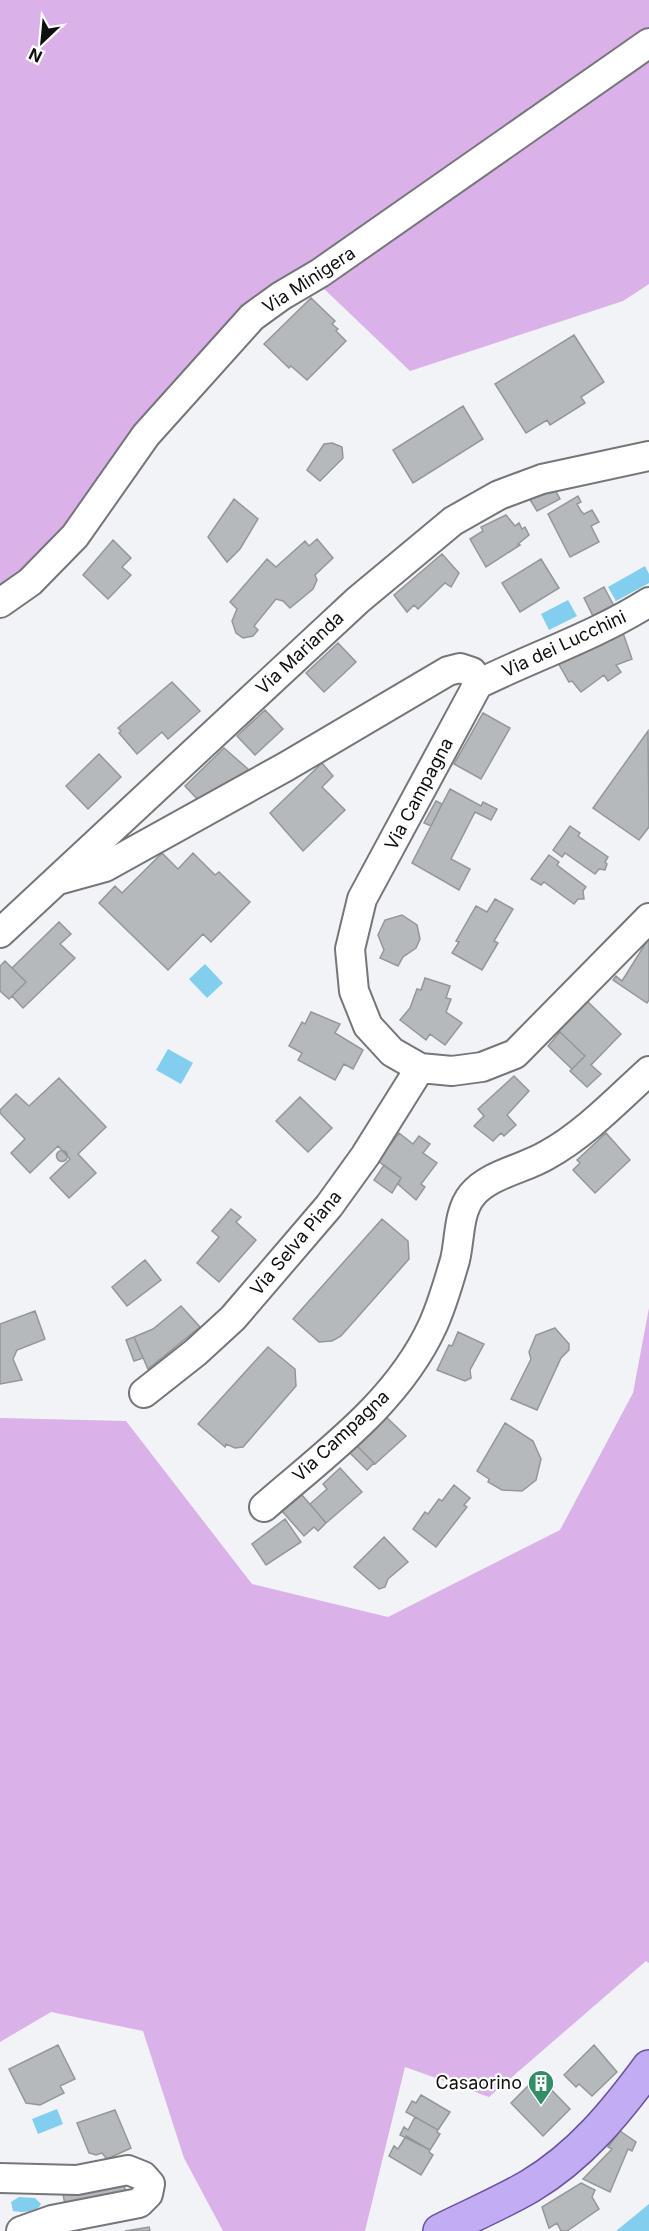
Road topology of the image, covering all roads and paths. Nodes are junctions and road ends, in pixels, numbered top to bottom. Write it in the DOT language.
graph roads {
  1 [pos="649,43"];
  2 [pos="649,456"];
  3 [pos="649,602"];
  4 [pos="0,603"];
  5 [pos="478,684"];
  6 [pos="58,880"];
  7 [pos="649,918"];
  8 [pos="0,933"];
  9 [pos="420,1068"];
  10 [pos="649,1071"];
  11 [pos="144,1393"];
  12 [pos="264,1507"];
  13 [pos="649,2067"];
  14 [pos="0,2178"];
  15 [pos="21,2231"];
  16 [pos="440,2231"];
  1 -- 4 [label="street, Via Minigera"];
  2 -- 6 [label="street, Via Marianda"];
  3 -- 5 [label="street, Via dei Lucchini"];
  5 -- 6 [label="street"];
  5 -- 9 [label="street, Via Campagna"];
  6 -- 8 [label="street, Via Marianda"];
  7 -- 9 [label="street, Via Campagna"];
  9 -- 11 [label="street, Via Selva Piana"];
  10 -- 12 [label="street, Via Campagna"];
  13 -- 16 [label="main road"];
  14 -- 15 [label="street"];
}
